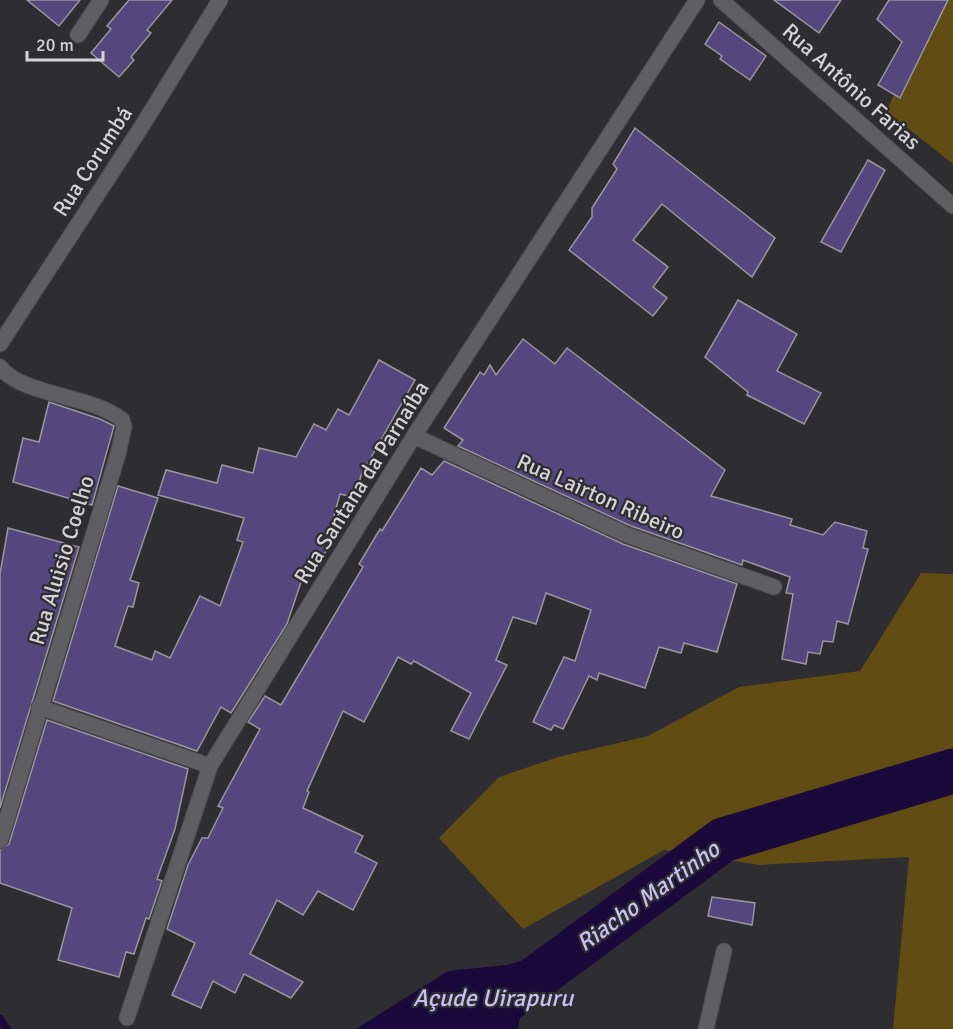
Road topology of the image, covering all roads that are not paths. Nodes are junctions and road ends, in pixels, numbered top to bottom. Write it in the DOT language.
graph roads {
  1 [pos="101,0"];
  2 [pos="219,0"];
  3 [pos="697,0"];
  4 [pos="722,0"];
  5 [pos="78,35"];
  6 [pos="953,206"];
  7 [pos="0,344"];
  8 [pos="0,367"];
  9 [pos="414,436"];
  10 [pos="774,587"];
  11 [pos="39,707"];
  12 [pos="210,766"];
  13 [pos="0,841"];
  14 [pos="724,951"];
  15 [pos="127,1018"];
  16 [pos="706,1029"];
  1 -- 5 [label="street"];
  2 -- 7 [label="street, Rua Corumbá"];
  3 -- 9 [label="street, Rua Santana da Parnaíba"];
  4 -- 6 [label="street, Rua Antônio Farias"];
  8 -- 11 [label="street, Rua Aluisio Coelho"];
  9 -- 10 [label="street, Rua Lairton Ribeiro"];
  9 -- 12 [label="street, Rua Santana da Parnaíba"];
  11 -- 12 [label="street"];
  11 -- 13 [label="street, Rua Aluisio Coelho"];
  12 -- 15 [label="street, Rua Santana da Parnaíba"];
  14 -- 16 [label="street"];
}
